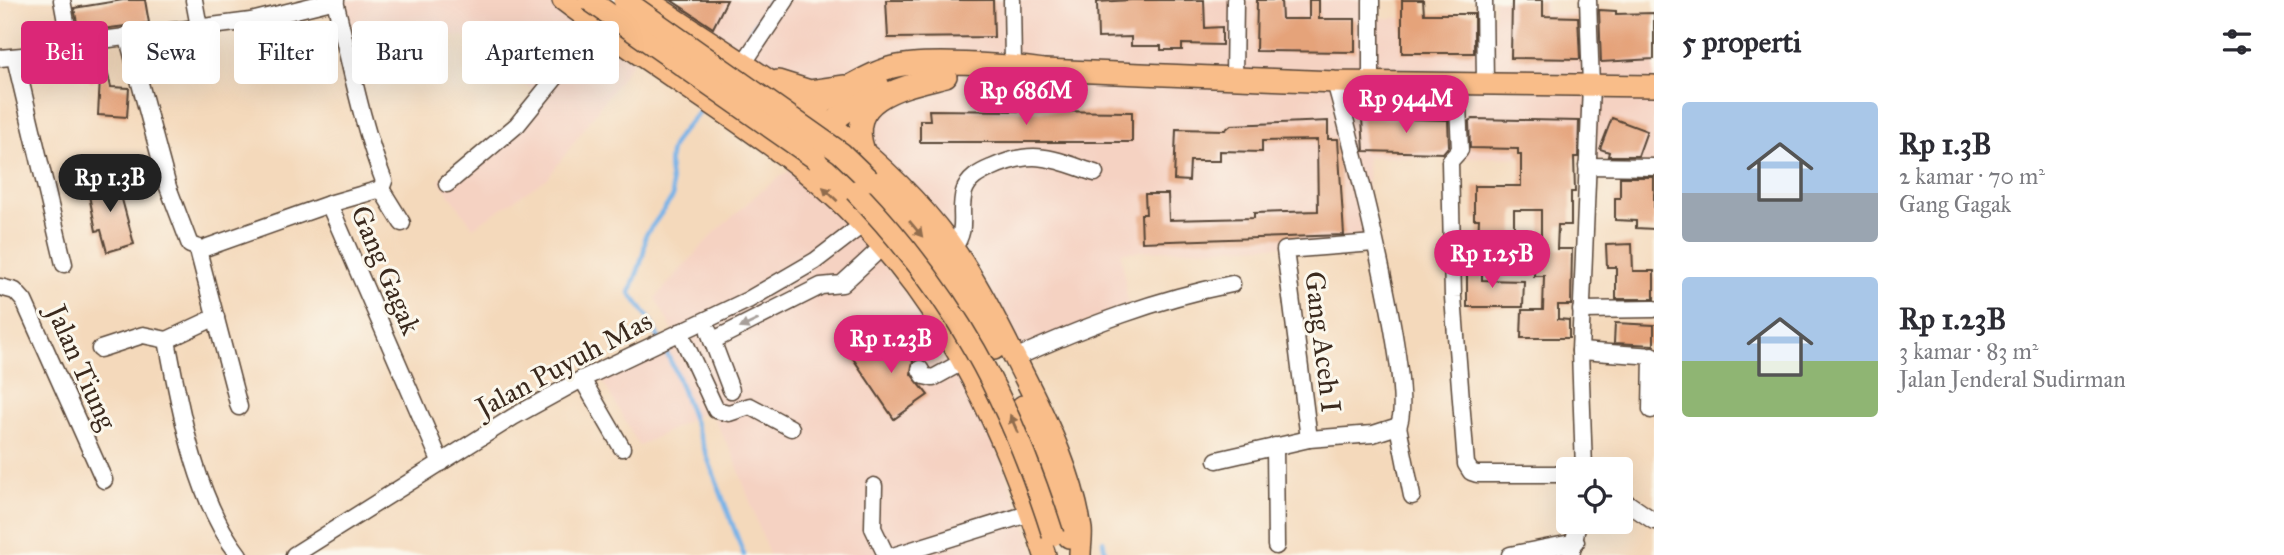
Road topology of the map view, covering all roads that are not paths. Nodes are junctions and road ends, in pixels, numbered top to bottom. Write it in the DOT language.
graph roads {
  1 [pos="62,0"];
  2 [pos="194,0"];
  3 [pos="562,0"];
  4 [pos="589,0"];
  5 [pos="624,0"];
  6 [pos="648,0"];
  7 [pos="786,0"];
  8 [pos="1012,0"];
  9 [pos="1235,0"];
  10 [pos="1371,0"];
  11 [pos="1484,0"];
  12 [pos="1588,0"];
  13 [pos="330,1"];
  14 [pos="66,21"];
  15 [pos="198,21"];
  16 [pos="592,21"];
  17 [pos="220,25"];
  18 [pos="619,39"];
  19 [pos="715,45"];
  20 [pos="7,58"];
  21 [pos="1013,65"];
  22 [pos="748,67"];
  23 [pos="1044,70"];
  24 [pos="870,76"];
  25 [pos="946,76"];
  26 [pos="1234,78"];
  27 [pos="1335,82"];
  28 [pos="1371,82"];
  29 [pos="140,84"];
  30 [pos="550,84"];
  31 [pos="1457,84"];
  32 [pos="1485,84"];
  33 [pos="685,85"];
  34 [pos="1591,86"];
  35 [pos="1654,86"];
  36 [pos="811,112"];
  37 [pos="831,126"];
  38 [pos="778,151"];
  39 [pos="864,152"];
  40 [pos="797,165"];
  41 [pos="1587,166"];
  42 [pos="1654,167"];
  43 [pos="1095,173"];
  44 [pos="447,184"];
  45 [pos="382,189"];
  46 [pos="904,190"];
  47 [pos="329,204"];
  48 [pos="402,223"];
  49 [pos="862,225"];
  50 [pos="1374,243"];
  51 [pos="881,248"];
  52 [pos="953,249"];
  53 [pos="198,250"];
  54 [pos="64,264"];
  55 [pos="1233,284"];
  56 [pos="0,287"];
  57 [pos="1654,309"];
  58 [pos="1581,310"];
  59 [pos="216,317"];
  60 [pos="705,320"];
  61 [pos="947,332"];
  62 [pos="675,334"];
  63 [pos="167,340"];
  64 [pos="712,341"];
  65 [pos="100,349"];
  66 [pos="915,351"];
  67 [pos="1580,351"];
  68 [pos="1653,356"];
  69 [pos="1015,358"];
  70 [pos="964,361"];
  71 [pos="920,369"];
  72 [pos="582,379"];
  73 [pos="731,390"];
  74 [pos="239,407"];
  75 [pos="1651,410"];
  76 [pos="1398,426"];
  77 [pos="791,428"];
  78 [pos="1309,439"];
  79 [pos="1275,446"];
  80 [pos="622,448"];
  81 [pos="1584,457"];
  82 [pos="1217,460"];
  83 [pos="441,463"];
  84 [pos="1556,474"];
  85 [pos="104,480"];
  86 [pos="874,486"];
  87 [pos="1412,496"];
  88 [pos="1633,507"];
  89 [pos="1031,513"];
  90 [pos="1654,521"];
  91 [pos="1059,540"];
  92 [pos="1276,546"];
  93 [pos="1574,548"];
  94 [pos="1080,554"];
  95 [pos="239,555"];
  96 [pos="294,555"];
  97 [pos="886,555"];
  98 [pos="896,555"];
  99 [pos="1045,555"];
  100 [pos="1510,555"];
  1 -- 14 [label="street"];
  2 -- 15 [label="street"];
  3 -- 16 [label="main road"];
  91 -- 4 [label="main road, one-way, bridge"];
  5 -- 91 [label="main road, one-way, bridge"];
  6 -- 19 [label="main road"];
  7 -- 22 [label="street"];
  8 -- 21 [label="street"];
  9 -- 26 [label="street"];
  10 -- 28 [label="street"];
  11 -- 32 [label="street"];
  12 -- 34 [label="street"];
  13 -- 17 [label="street"];
  13 -- 45 [label="street"];
  18 -- 33 [label="main road"];
  19 -- 22 [label="main road"];
  19 -- 33 [label="main road"];
  20 -- 54 [label="street"];
  21 -- 23 [label="main road"];
  21 -- 24 [label="main road"];
  22 -- 24 [label="main road"];
  22 -- 36 [label="main road"];
  23 -- 25 [label="main road"];
  23 -- 26 [label="main road"];
  24 -- 36 [label="main road"];
  25 -- 37 [label="main road"];
  25 -- 39 [label="main road"];
  26 -- 27 [label="main road"];
  27 -- 28 [label="main road"];
  27 -- 50 [label="street"];
  28 -- 31 [label="main road"];
  29 -- 53 [label="street"];
  30 -- 44 [label="street"];
  31 -- 32 [label="main road"];
  31 -- 84 [label="street"];
  32 -- 34 [label="main road"];
  33 -- 38 [label="main road"];
  34 -- 35 [label="main road"];
  34 -- 41 [label="street"];
  36 -- 37 [label="main road"];
  36 -- 38 [label="main road"];
  37 -- 39 [label="main road"];
  37 -- 40 [label="main road"];
  38 -- 40 [label="main road"];
  39 -- 46 [label="main road"];
  49 -- 40 [label="main road, one-way"];
  41 -- 42 [label="street"];
  41 -- 58 [label="street"];
  43 -- 52 [label="street"];
  45 -- 47 [label="street"];
  45 -- 48 [label="street"];
  46 -- 49 [label="main road"];
  46 -- 52 [label="main road"];
  47 -- 53 [label="street, Gang Gagak"];
  47 -- 83 [label="street, Gang Gagak"];
  49 -- 51 [label="main road"];
  49 -- 60 [label="street, Jalan Puyuh Mas"];
  50 -- 76 [label="street"];
  50 -- 78 [label="street, Gang Aceh I"];
  51 -- 61 [label="main road"];
  51 -- 64 [label="street, one-way"];
  52 -- 69 [label="main road"];
  53 -- 59 [label="street"];
  55 -- 69 [label="street"];
  56 -- 85 [label="street, Jalan Tiung"];
  57 -- 58 [label="street"];
  58 -- 67 [label="street"];
  59 -- 63 [label="street"];
  59 -- 74 [label="street"];
  60 -- 62 [label="street, Jalan Puyuh Mas"];
  60 -- 64 [label="street"];
  61 -- 66 [label="street"];
  61 -- 70 [label="main road"];
  62 -- 72 [label="street, Jalan Puyuh Mas"];
  62 -- 77 [label="street"];
  63 -- 65 [label="street"];
  63 -- 95 [label="street"];
  64 -- 73 [label="street"];
  67 -- 68 [label="street"];
  67 -- 81 [label="street"];
  68 -- 75 [label="street"];
  69 -- 94 [label="main road"];
  70 -- 71 [label="street"];
  70 -- 89 [label="main road"];
  72 -- 80 [label="street"];
  72 -- 83 [label="street, Jalan Puyuh Mas"];
  76 -- 78 [label="street"];
  76 -- 87 [label="street"];
  78 -- 79 [label="street"];
  79 -- 82 [label="street"];
  79 -- 92 [label="street"];
  83 -- 96 [label="street, Jalan Puyuh Mas"];
  86 -- 97 [label="street"];
  88 -- 90 [label="street"];
  89 -- 98 [label="street"];
  89 -- 99 [label="main road"];
  91 -- 94 [label="main road"];
  93 -- 100 [label="street"];
}
